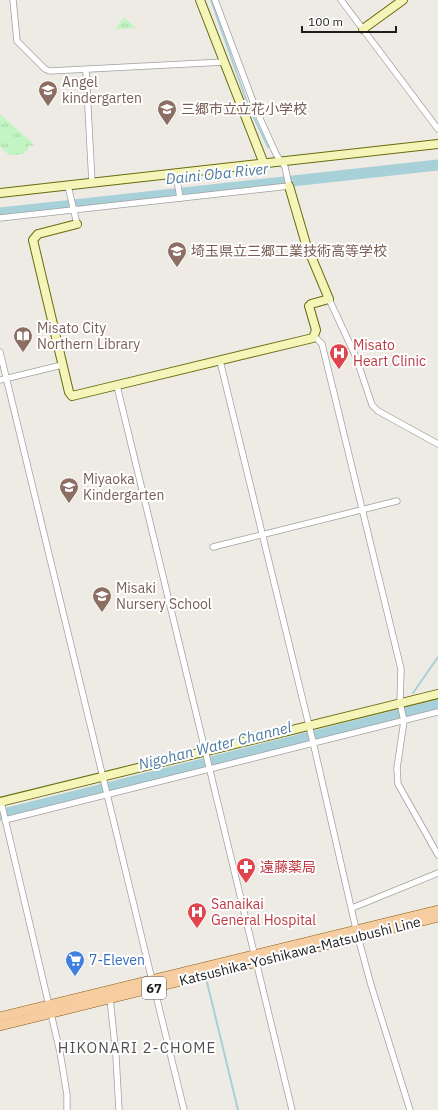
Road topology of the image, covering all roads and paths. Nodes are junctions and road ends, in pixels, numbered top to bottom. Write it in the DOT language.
graph roads {
  1 [pos="13,0"];
  2 [pos="200,0"];
  3 [pos="215,0"];
  4 [pos="341,0"];
  5 [pos="403,0"];
  6 [pos="364,29"];
  7 [pos="224,62"];
  8 [pos="86,70"];
  9 [pos="438,129"];
  10 [pos="438,144"];
  11 [pos="281,162"];
  12 [pos="264,164"];
  13 [pos="176,174"];
  14 [pos="92,183"];
  15 [pos="68,186"];
  16 [pos="289,186"];
  17 [pos="0,193"];
  18 [pos="180,198"];
  19 [pos="73,209"];
  20 [pos="0,218"];
  21 [pos="77,224"];
  22 [pos="329,299"];
  23 [pos="314,336"];
  24 [pos="0,352"];
  25 [pos="220,361"];
  26 [pos="62,366"];
  27 [pos="6,379"];
  28 [pos="0,380"];
  29 [pos="117,386"];
  30 [pos="438,444"];
  31 [pos="397,501"];
  32 [pos="362,510"];
  33 [pos="261,534"];
  34 [pos="213,546"];
  35 [pos="438,694"];
  36 [pos="401,707"];
  37 [pos="438,712"];
  38 [pos="404,721"];
  39 [pos="308,726"];
  40 [pos="312,738"];
  41 [pos="205,755"];
  42 [pos="209,768"];
  43 [pos="103,776"];
  44 [pos="106,790"];
  45 [pos="1,804"];
  46 [pos="5,818"];
  47 [pos="438,855"];
  48 [pos="438,873"];
  49 [pos="352,908"];
  50 [pos="438,910"];
  51 [pos="438,917"];
  52 [pos="357,933"];
  53 [pos="254,959"];
  54 [pos="153,984"];
  55 [pos="110,998"];
  56 [pos="51,1009"];
  57 [pos="0,1017"];
  58 [pos="0,1026"];
  59 [pos="67,1110"];
  60 [pos="119,1110"];
  61 [pos="184,1110"];
  62 [pos="292,1110"];
  63 [pos="410,1110"];
  1 -- 8 [label="street"];
  2 -- 7 [label="street"];
  3 -- 11 [label="street"];
  4 -- 6 [label="street"];
  5 -- 6 [label="street"];
  6 -- 9 [label="street"];
  7 -- 8 [label="street"];
  7 -- 12 [label="street"];
  8 -- 14 [label="street"];
  10 -- 11 [label="street"];
  11 -- 12 [label="street"];
  11 -- 16 [label="street"];
  12 -- 13 [label="street"];
  13 -- 14 [label="street"];
  13 -- 18 [label="street"];
  14 -- 15 [label="street"];
  15 -- 17 [label="street"];
  15 -- 19 [label="street"];
  16 -- 18 [label="street"];
  16 -- 22 [label="street"];
  18 -- 19 [label="street"];
  19 -- 20 [label="street"];
  19 -- 21 [label="street"];
  21 -- 26 [label="street"];
  22 -- 23 [label="street"];
  22 -- 30 [label="street"];
  23 -- 25 [label="street"];
  23 -- 32 [label="street"];
  24 -- 27 [label="street"];
  25 -- 29 [label="street"];
  25 -- 33 [label="street"];
  26 -- 27 [label="street"];
  26 -- 29 [label="street"];
  27 -- 28 [label="street"];
  27 -- 43 [label="street"];
  29 -- 41 [label="street"];
  31 -- 32 [label="street"];
  32 -- 33 [label="street"];
  32 -- 36 [label="street"];
  33 -- 34 [label="street"];
  33 -- 39 [label="street"];
  35 -- 36 [label="street"];
  36 -- 38 [label="street"];
  36 -- 39 [label="street"];
  37 -- 38 [label="street"];
  38 -- 40 [label="street"];
  38 -- 47 [label="street"];
  39 -- 40 [label="street"];
  39 -- 41 [label="street"];
  40 -- 42 [label="street"];
  40 -- 49 [label="street"];
  41 -- 42 [label="street"];
  41 -- 43 [label="street"];
  42 -- 44 [label="street"];
  42 -- 53 [label="street"];
  43 -- 44 [label="street"];
  43 -- 45 [label="street"];
  44 -- 46 [label="street"];
  44 -- 54 [label="street"];
  45 -- 46 [label="street"];
  46 -- 56 [label="street"];
  48 -- 49 [label="street"];
  49 -- 52 [label="street"];
  50 -- 52 [label="main road, Katsushika-Yoshikawa-Matsubushi Line / 67"];
  51 -- 52 [label="main road, Katsushika-Yoshikawa-Matsubushi Line / 67"];
  52 -- 53 [label="main road, Katsushika-Yoshikawa-Matsubushi Line / 67"];
  52 -- 63 [label="street"];
  53 -- 54 [label="main road, Katsushika-Yoshikawa-Matsubushi Line / 67"];
  53 -- 62 [label="street"];
  54 -- 55 [label="main road, Katsushika-Yoshikawa-Matsubushi Line / 67"];
  54 -- 56 [label="main road, Katsushika-Yoshikawa-Matsubushi Line / 67"];
  54 -- 61 [label="street"];
  55 -- 56 [label="main road, Katsushika-Yoshikawa-Matsubushi Line / 67"];
  55 -- 60 [label="street"];
  56 -- 57 [label="main road, Katsushika-Yoshikawa-Matsubushi Line / 67"];
  56 -- 58 [label="main road, Katsushika-Yoshikawa-Matsubushi Line / 67"];
  56 -- 59 [label="street"];
}
